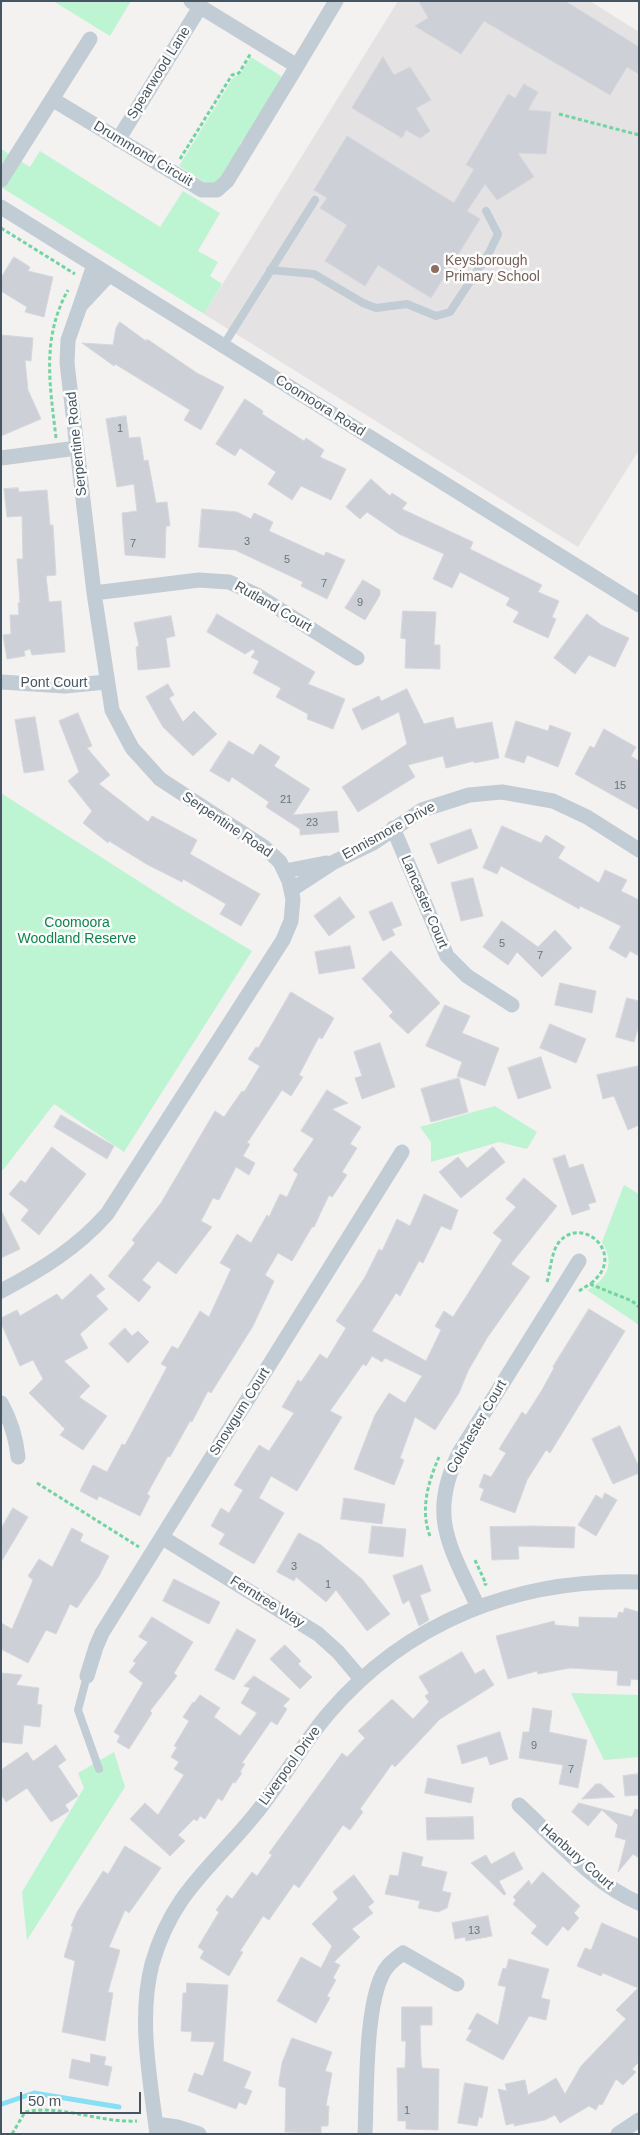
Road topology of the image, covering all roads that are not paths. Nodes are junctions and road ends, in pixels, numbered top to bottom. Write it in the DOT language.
graph roads {
  1 [pos="336,1"];
  2 [pos="196,4"];
  3 [pos="90,39"];
  4 [pos="296,66"];
  5 [pos="52,99"];
  6 [pos="118,140"];
  7 [pos="1,180"];
  8 [pos="315,200"];
  9 [pos="1,207"];
  10 [pos="486,211"];
  11 [pos="94,265"];
  12 [pos="270,270"];
  13 [pos="109,275"];
  14 [pos="80,306"];
  15 [pos="223,346"];
  16 [pos="77,448"];
  17 [pos="1,458"];
  18 [pos="94,593"];
  19 [pos="639,606"];
  20 [pos="357,658"];
  21 [pos="1,682"];
  22 [pos="106,682"];
  23 [pos="393,828"];
  24 [pos="639,850"];
  25 [pos="334,862"];
  26 [pos="285,871"];
  27 [pos="292,890"];
  28 [pos="512,1005"];
  29 [pos="402,1152"];
  30 [pos="579,1261"];
  31 [pos="1,1290"];
  32 [pos="1,1403"];
  33 [pos="18,1457"];
  34 [pos="162,1538"];
  35 [pos="639,1582"];
  36 [pos="478,1607"];
  37 [pos="87,1676"];
  38 [pos="361,1679"];
  39 [pos="99,1769"];
  40 [pos="519,1805"];
  41 [pos="639,1903"];
  42 [pos="457,1984"];
  43 [pos="639,2120"];
  44 [pos="156,2129"];
  45 [pos="198,2134"];
  46 [pos="365,2134"];
  47 [pos="618,2134"];
  1 -- 4 [label="street, Drummond Circuit"];
  2 -- 4 [label="street"];
  2 -- 6 [label="street, Spearwood Lane"];
  3 -- 5 [label="street"];
  4 -- 6 [label="street, Drummond Circuit"];
  5 -- 6 [label="street, Drummond Circuit"];
  5 -- 7 [label="street"];
  8 -- 12 [label="lane"];
  9 -- 11 [label="street, Coomoora Road"];
  10 -- 12 [label="lane"];
  11 -- 13 [label="street, Coomoora Road"];
  11 -- 14 [label="street, Serpentine Road"];
  12 -- 15 [label="lane"];
  13 -- 14 [label="street, Serpentine Road"];
  13 -- 15 [label="street, Coomoora Road"];
  14 -- 16 [label="street, Serpentine Road"];
  15 -- 19 [label="street, Coomoora Road"];
  16 -- 17 [label="street"];
  16 -- 18 [label="street, Serpentine Road"];
  18 -- 20 [label="street, Rutland Court"];
  18 -- 22 [label="street, Serpentine Road"];
  21 -- 22 [label="street, Pont Court"];
  22 -- 26 [label="street, Serpentine Road"];
  23 -- 24 [label="street, Ennismore Drive"];
  23 -- 25 [label="street, Ennismore Drive"];
  23 -- 28 [label="street, Lancaster Court"];
  25 -- 26 [label="street, Ennismore Drive"];
  25 -- 27 [label="street, Ennismore Drive"];
  26 -- 27 [label="street, Serpentine Road"];
  27 -- 31 [label="street, Serpentine Road"];
  29 -- 34 [label="street, Snowgum Court"];
  30 -- 36 [label="street, Colchester Court"];
  32 -- 33 [label="street"];
  34 -- 37 [label="street, Snowgum Court"];
  34 -- 38 [label="street, Ferntree Way"];
  35 -- 36 [label="street, Liverpool Drive"];
  36 -- 38 [label="street, Liverpool Drive"];
  37 -- 39 [label="lane"];
  38 -- 44 [label="street, Liverpool Drive"];
  40 -- 41 [label="street, Hanbury Court"];
  42 -- 46 [label="street"];
  43 -- 47 [label="street"];
  44 -- 45 [label="street"];
}
